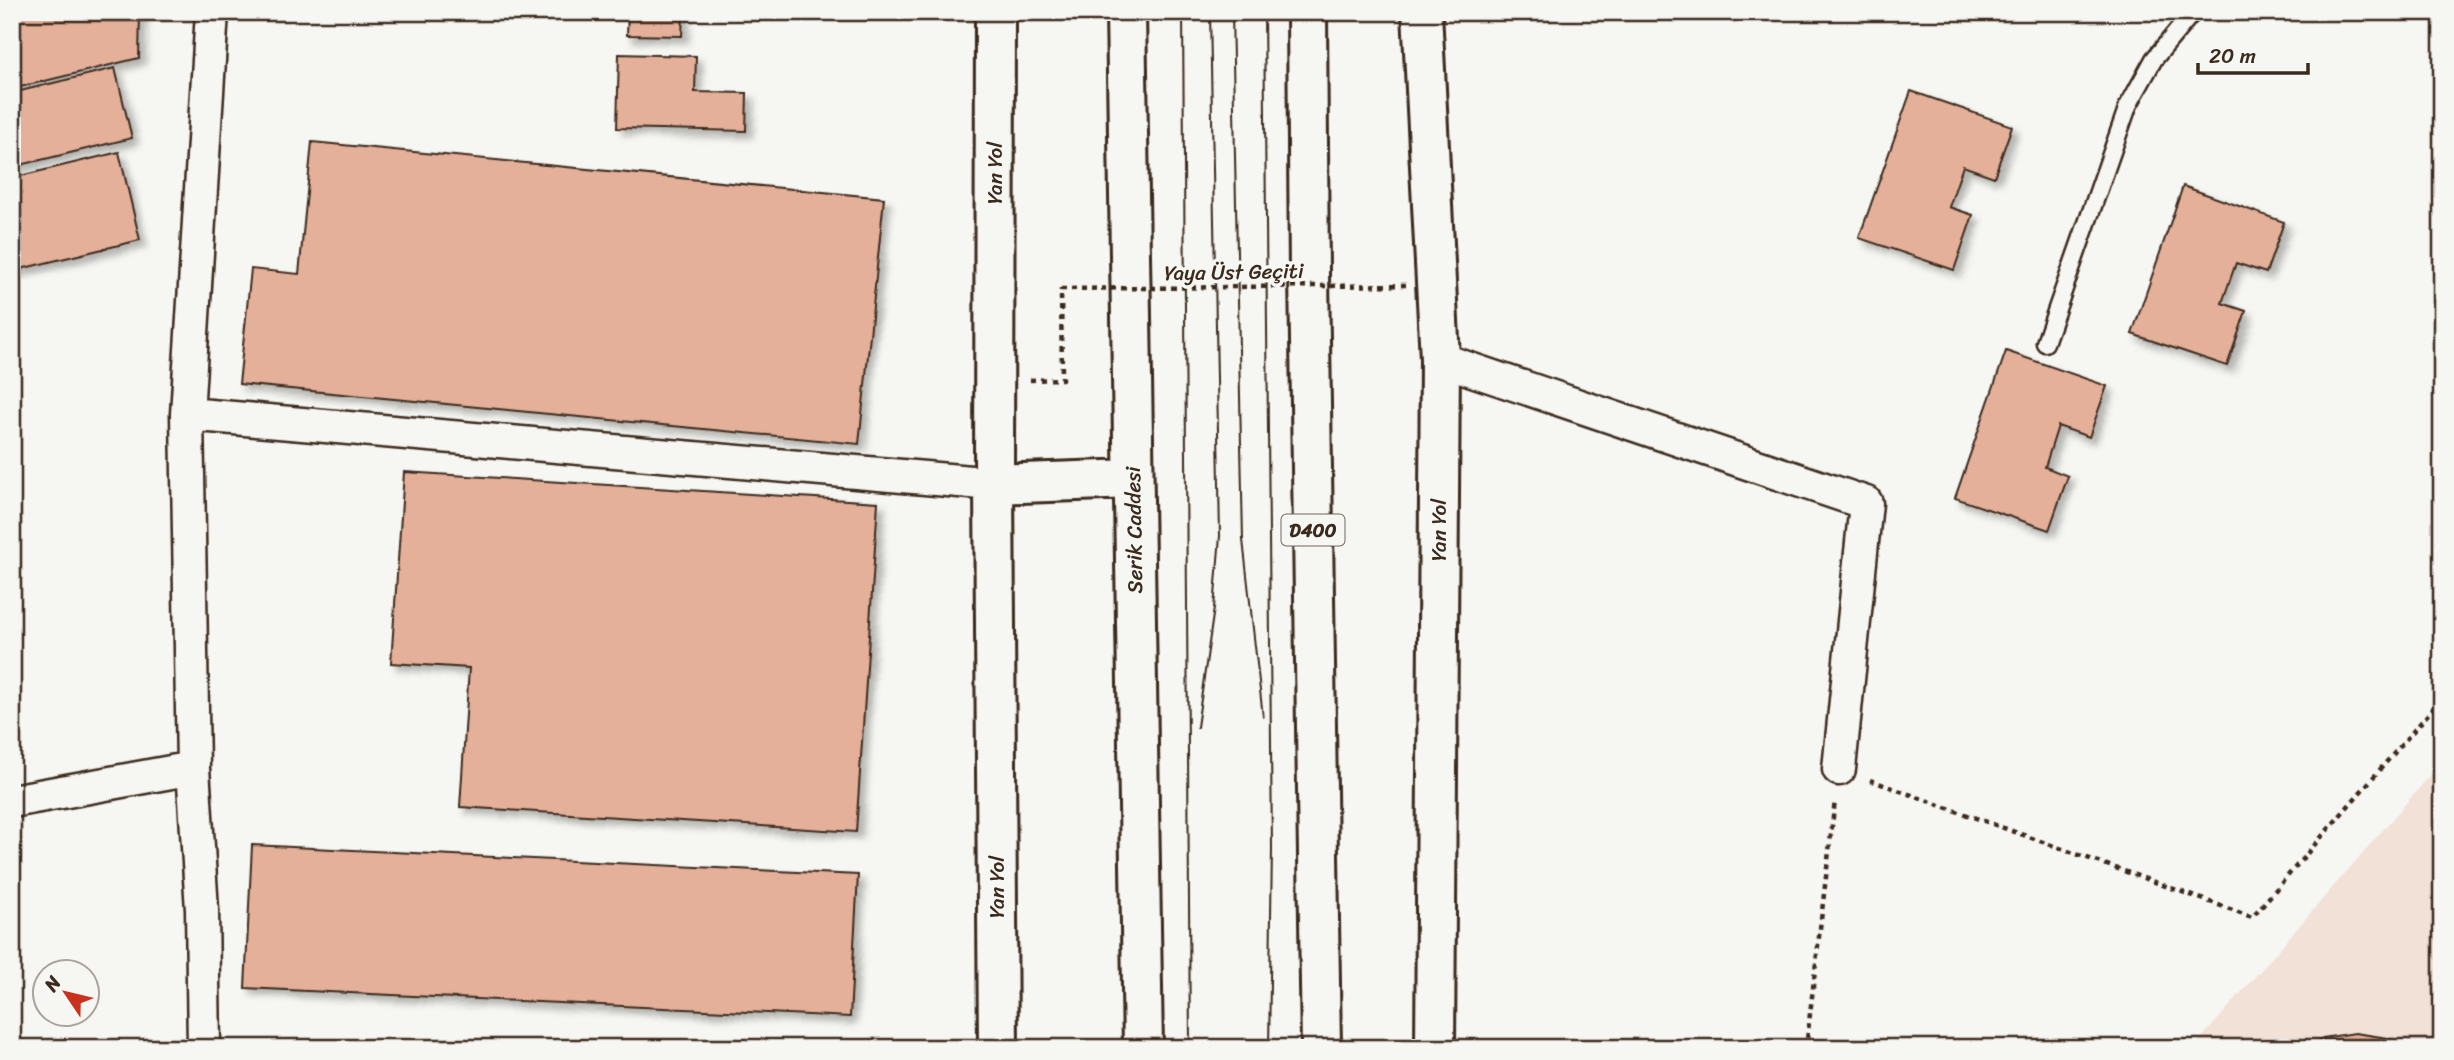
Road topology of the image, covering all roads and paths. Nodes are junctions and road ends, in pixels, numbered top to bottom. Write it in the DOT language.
graph roads {
  1 [pos="212,12"];
  2 [pos="995,12"];
  3 [pos="1126,12"];
  4 [pos="1307,12"];
  5 [pos="1422,12"];
  6 [pos="2193,12"];
  7 [pos="1407,285"];
  8 [pos="2045,343"];
  9 [pos="1440,359"];
  10 [pos="1062,379"];
  11 [pos="187,414"];
  12 [pos="1133,479"];
  13 [pos="994,484"];
  14 [pos="2442,698"];
  15 [pos="193,768"];
  16 [pos="1839,769"];
  17 [pos="12,801"];
  18 [pos="204,1048"];
  19 [pos="998,1048"];
  20 [pos="1143,1048"];
  21 [pos="1321,1048"];
  22 [pos="1435,1048"];
  23 [pos="1806,1048"];
  1 -- 11 [label="street"];
  2 -- 13 [label="main road, Yan Yol"];
  3 -- 12 [label="main road, Serik Caddesi"];
  4 -- 21 [label="main road, D400"];
  5 -- 9 [label="main road, Yan Yol"];
  6 -- 8 [label="lane"];
  7 -- 10 [label="path, Yaya Üst Geçiti, bridge"];
  9 -- 16 [label="street"];
  9 -- 22 [label="main road, Yan Yol"];
  11 -- 13 [label="street"];
  11 -- 15 [label="street"];
  12 -- 13 [label="main road"];
  12 -- 20 [label="main road, Serik Caddesi"];
  13 -- 19 [label="main road, Yan Yol"];
  14 -- 16 [label="path"];
  15 -- 17 [label="street"];
  15 -- 18 [label="street"];
  16 -- 23 [label="path"];
}
